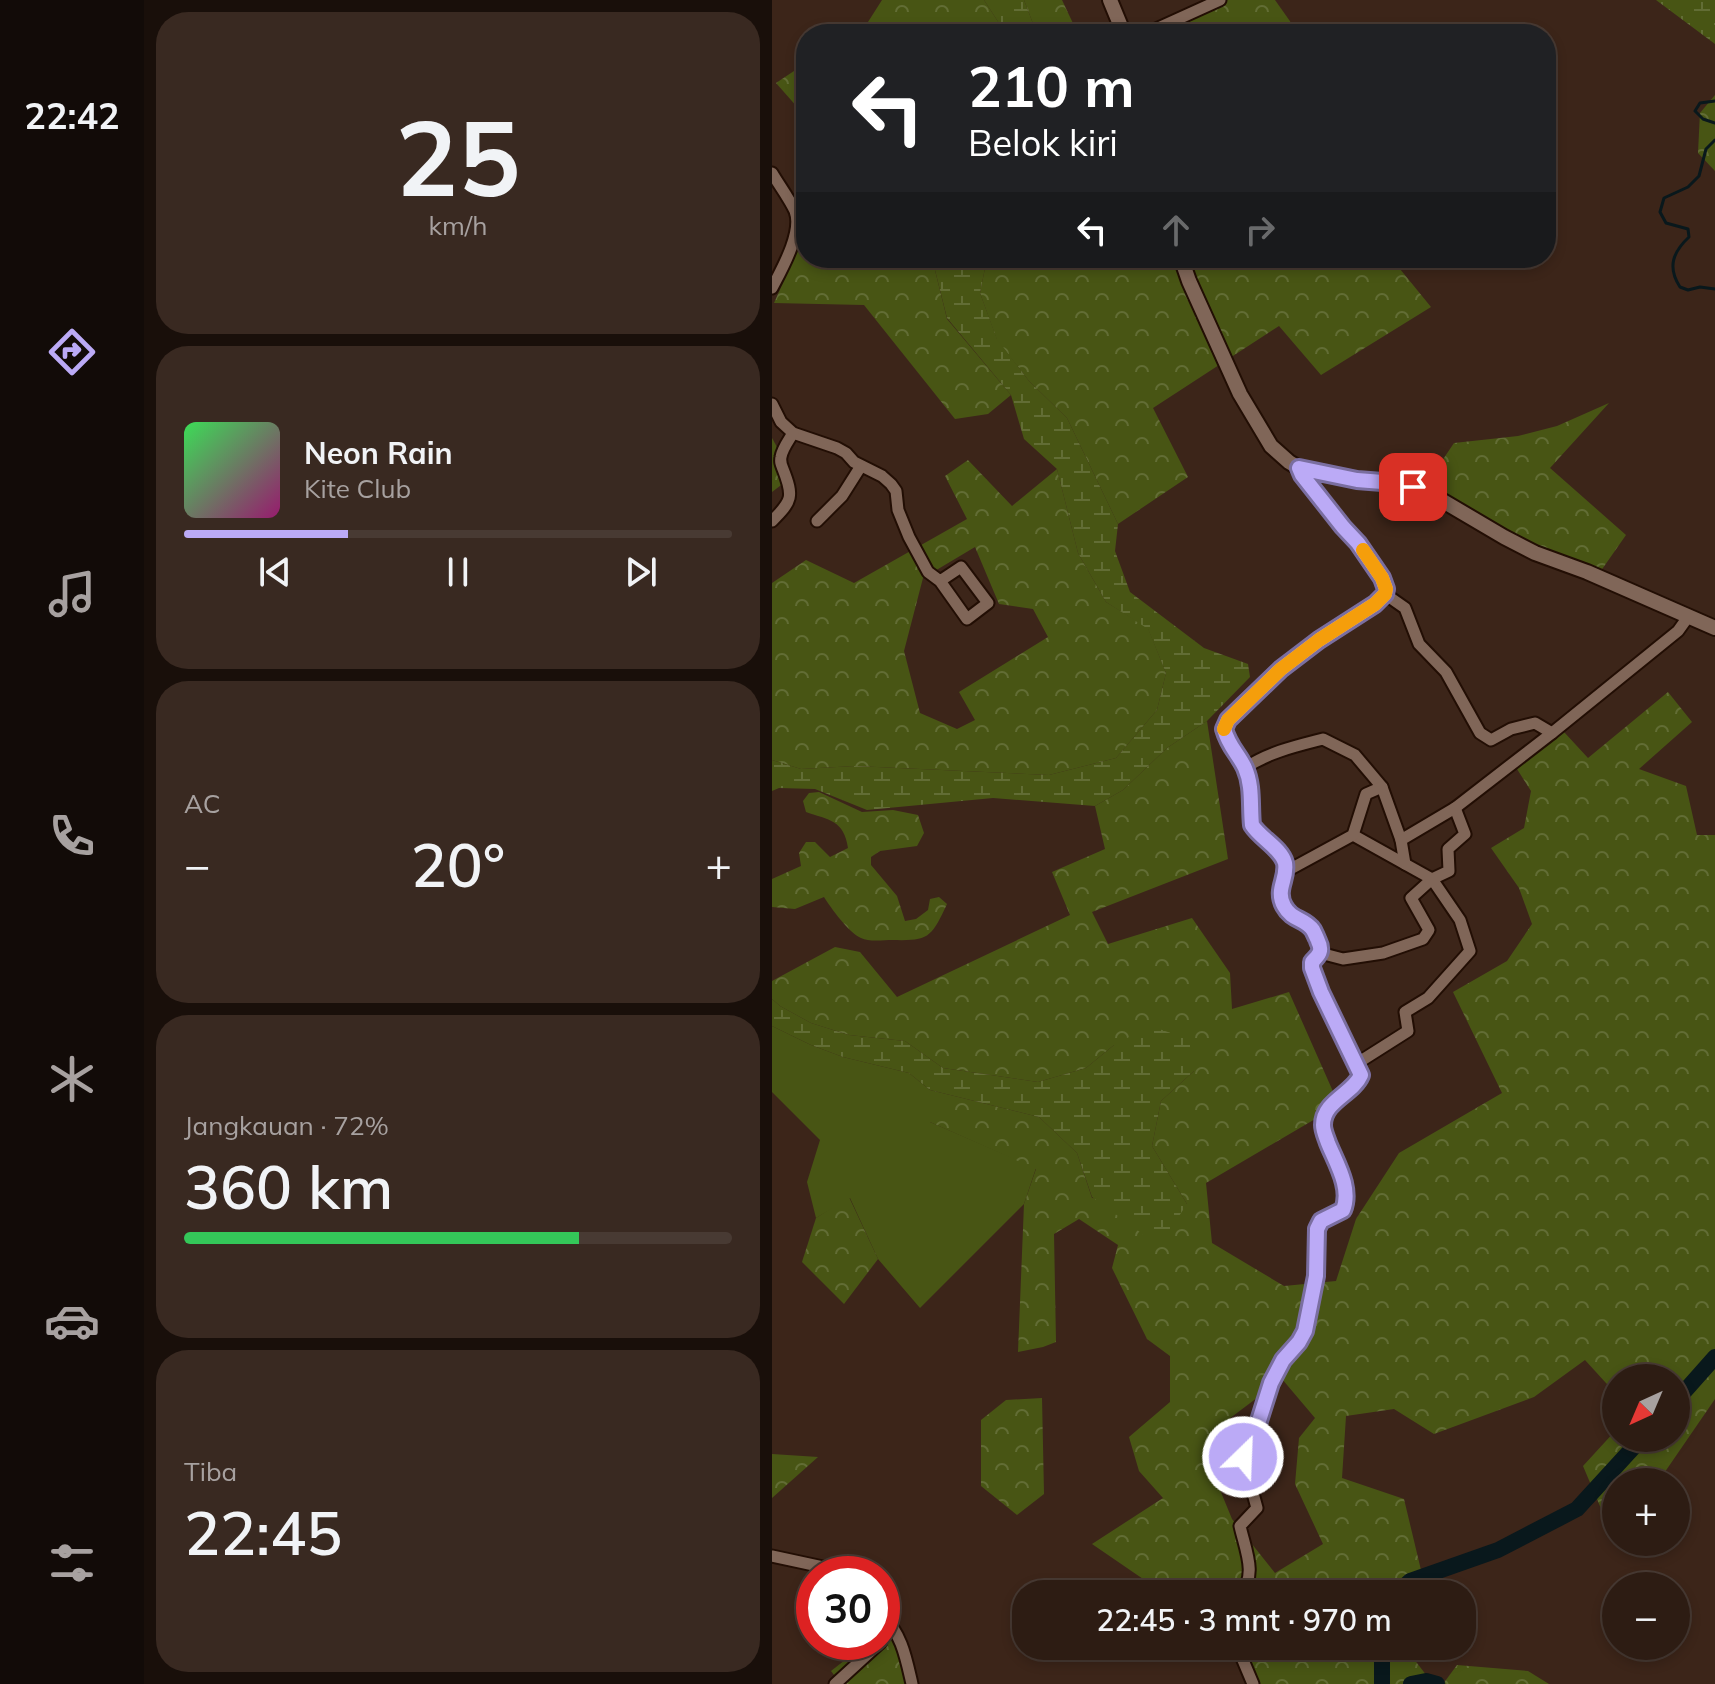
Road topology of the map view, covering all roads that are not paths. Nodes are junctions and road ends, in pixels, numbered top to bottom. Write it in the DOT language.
graph roads {
  1 [pos="1110,0"];
  2 [pos="1217,1"];
  3 [pos="1120,24"];
  4 [pos="1167,24"];
  5 [pos="772,173"];
  6 [pos="796,216"];
  7 [pos="796,233"];
  8 [pos="1184,268"];
  9 [pos="772,288"];
  10 [pos="772,404"];
  11 [pos="793,433"];
  12 [pos="861,466"];
  13 [pos="1299,468"];
  14 [pos="772,521"];
  15 [pos="817,521"];
  16 [pos="940,581"];
  17 [pos="1385,594"];
  18 [pos="1688,617"];
  19 [pos="1715,628"];
  20 [pos="1552,733"];
  21 [pos="1245,768"];
  22 [pos="1382,787"];
  23 [pos="1455,808"];
  24 [pos="1353,835"];
  25 [pos="1401,840"];
  26 [pos="1405,864"];
  27 [pos="1285,872"];
  28 [pos="1432,879"];
  29 [pos="1320,953"];
  30 [pos="1356,1064"];
  31 [pos="772,1556"];
  32 [pos="796,1561"];
  33 [pos="1249,1580"];
  34 [pos="900,1641"];
  35 [pos="862,1660"];
  36 [pos="1243,1660"];
  37 [pos="835,1684"];
  38 [pos="912,1684"];
  39 [pos="1253,1684"];
  1 -- 3 [label="street"];
  2 -- 4 [label="street"];
  5 -- 6 [label="street"];
  7 -- 9 [label="street"];
  8 -- 13 [label="street"];
  10 -- 11 [label="street"];
  11 -- 12 [label="street"];
  11 -- 14 [label="street"];
  12 -- 15 [label="street"];
  12 -- 16 [label="street"];
  13 -- 17 [label="street"];
  13 -- 18 [label="street"];
  16 -- 16 [label="street"];
  17 -- 20 [label="street"];
  17 -- 21 [label="street"];
  18 -- 19 [label="street"];
  18 -- 20 [label="street"];
  20 -- 23 [label="street"];
  21 -- 22 [label="street"];
  21 -- 27 [label="street"];
  22 -- 24 [label="street"];
  22 -- 25 [label="street"];
  23 -- 25 [label="street"];
  23 -- 28 [label="street"];
  24 -- 26 [label="street"];
  24 -- 27 [label="street"];
  25 -- 26 [label="street"];
  26 -- 28 [label="street"];
  27 -- 29 [label="street"];
  28 -- 29 [label="street"];
  28 -- 30 [label="street"];
  29 -- 30 [label="street"];
  30 -- 33 [label="street"];
  31 -- 32 [label="street"];
  34 -- 38 [label="street"];
  35 -- 37 [label="street"];
  36 -- 39 [label="street"];
}
